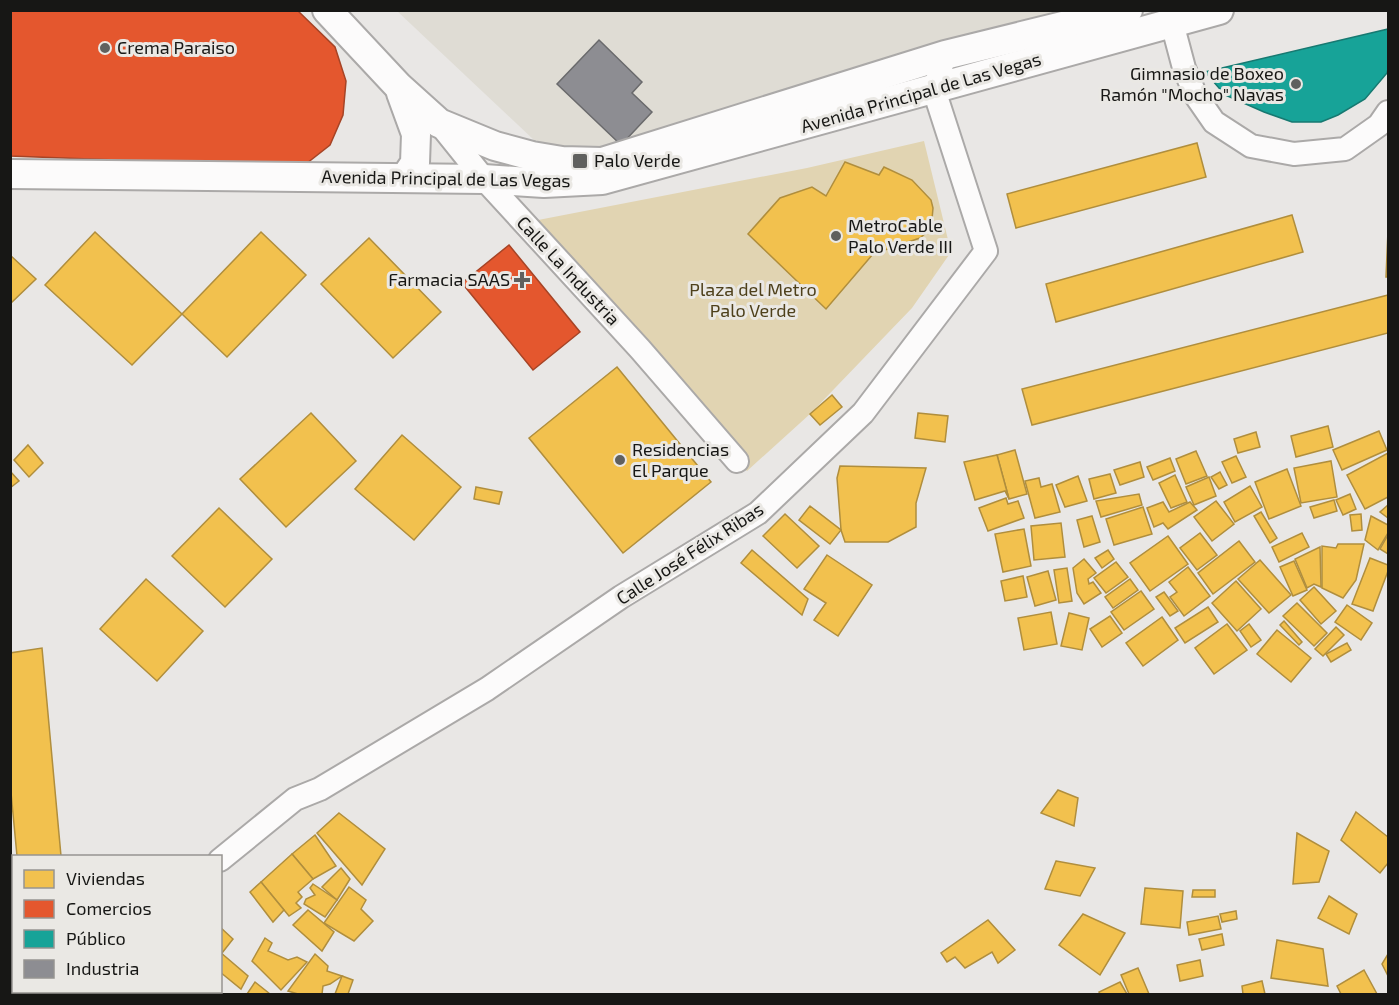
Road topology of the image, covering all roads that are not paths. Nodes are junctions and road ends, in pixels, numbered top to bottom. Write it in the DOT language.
graph roads {
  1 [pos="327,10"];
  2 [pos="1128,10"];
  3 [pos="1219,10"];
  4 [pos="1172,23"];
  5 [pos="945,55"];
  6 [pos="399,87"];
  7 [pos="934,90"];
  8 [pos="1389,112"];
  9 [pos="439,123"];
  10 [pos="10,174"];
  11 [pos="405,178"];
  12 [pos="484,179"];
  13 [pos="737,461"];
  14 [pos="222,858"];
  1 -- 6 [label="street, Calle La Industria"];
  2 -- 5 [label="street, Avenida Principal de Las Vegas"];
  3 -- 4 [label="street, Avenida Principal de Las Vegas"];
  4 -- 7 [label="street, Avenida Principal de Las Vegas"];
  4 -- 8 [label="street"];
  5 -- 7 [label="street"];
  5 -- 9 [label="street, Avenida Principal de Las Vegas"];
  6 -- 9 [label="street, Calle La Industria"];
  6 -- 11 [label="street, Calle La Industria"];
  7 -- 12 [label="street, Avenida Principal de Las Vegas"];
  7 -- 14 [label="street, Calle José Félix Ribas"];
  9 -- 12 [label="street, Calle La Industria"];
  10 -- 11 [label="street, Avenida Principal de Las Vegas"];
  11 -- 12 [label="street, Avenida Principal de Las Vegas"];
  12 -- 13 [label="street, Calle La Industria"];
}
